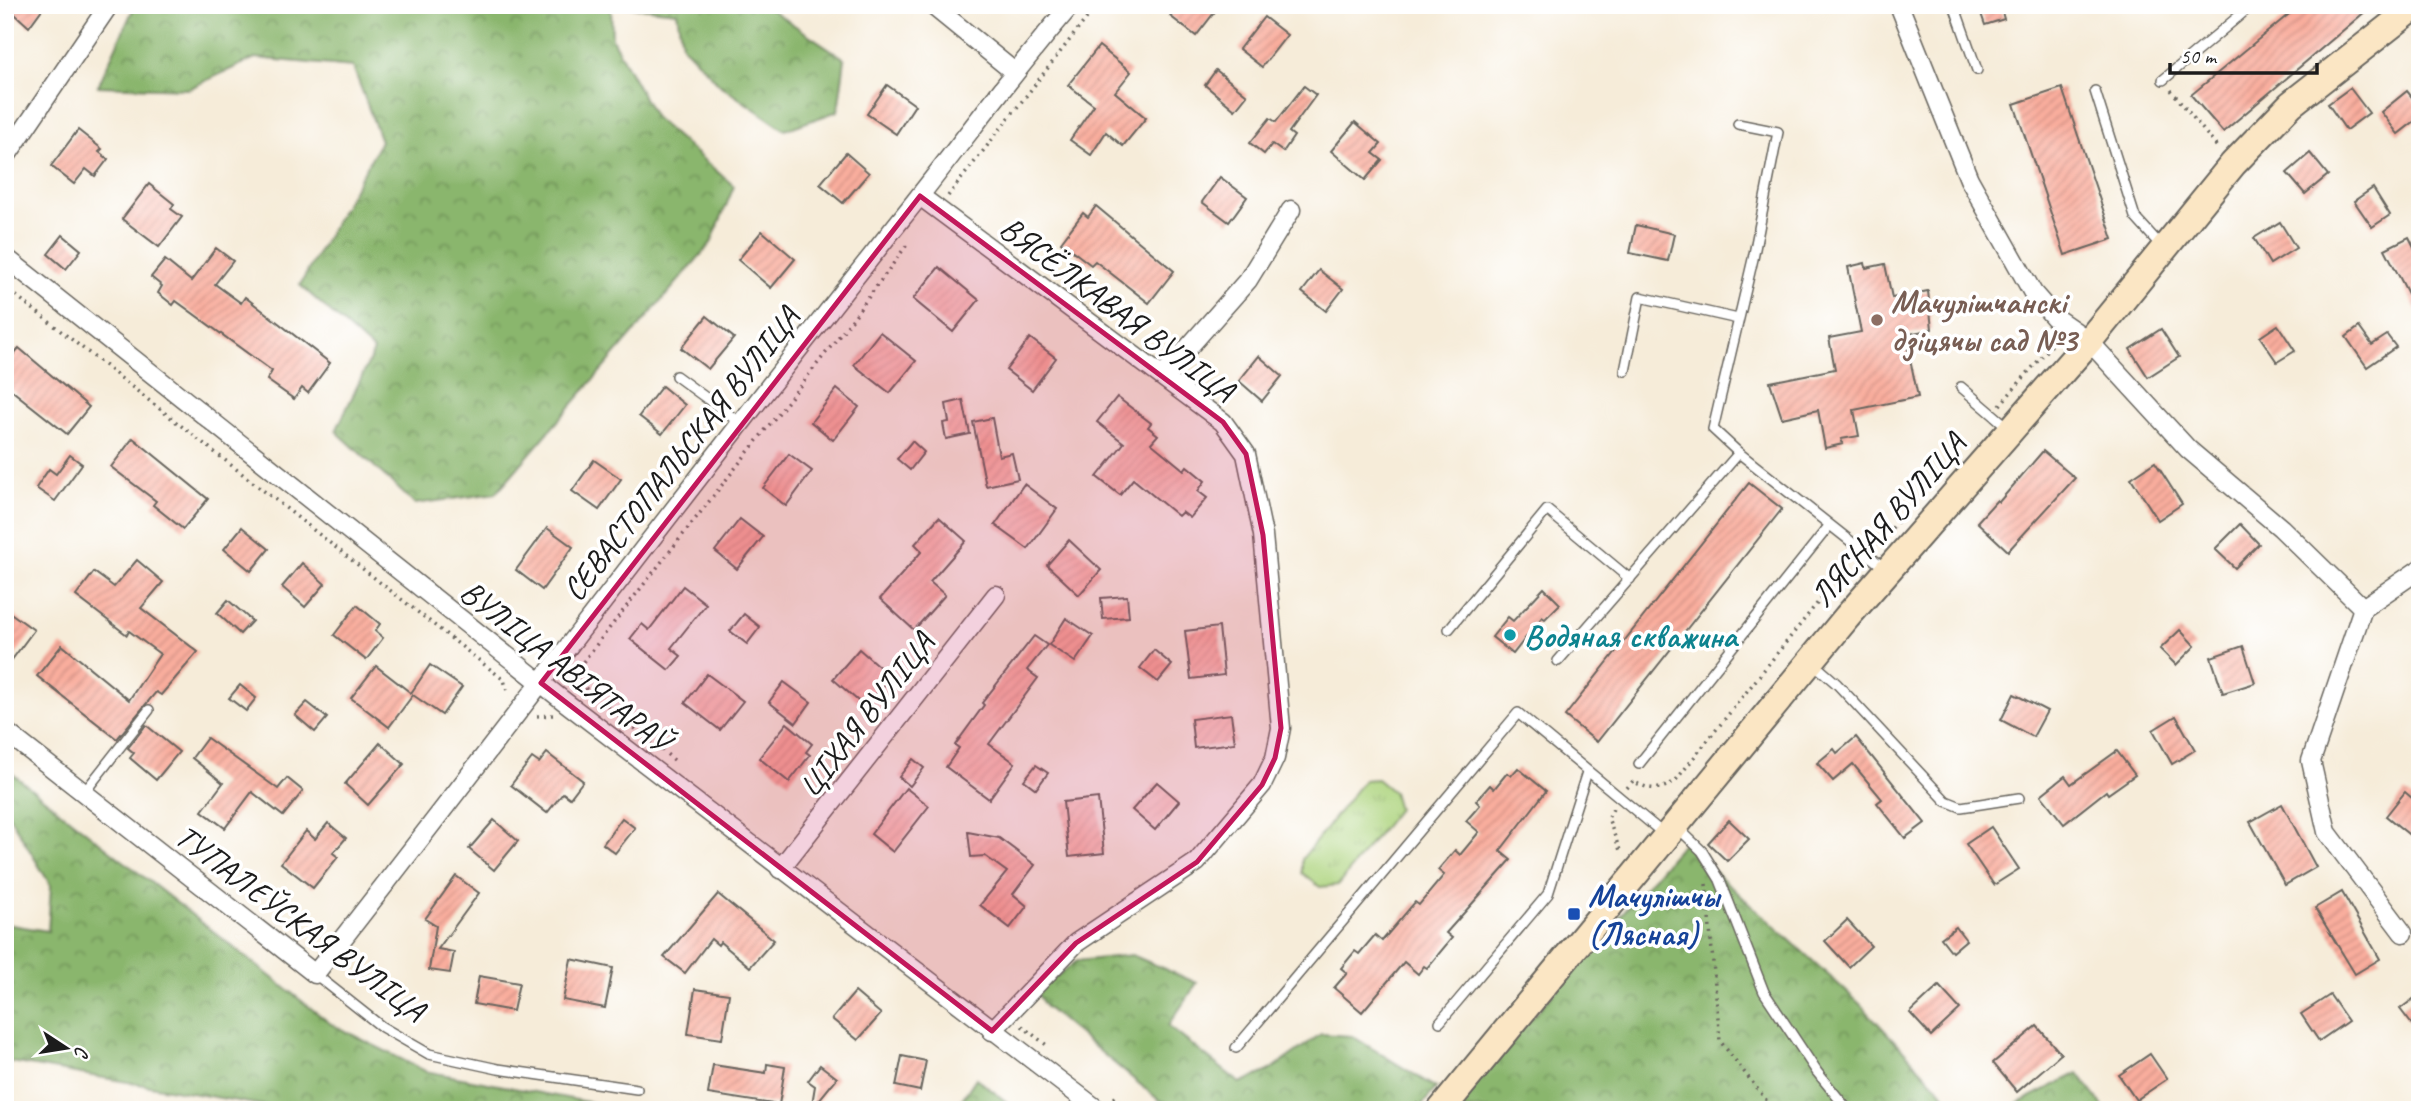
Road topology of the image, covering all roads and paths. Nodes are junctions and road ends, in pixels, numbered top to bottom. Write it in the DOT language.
graph roads {
  1 [pos="109,5"];
  2 [pos="932,5"];
  3 [pos="1071,5"];
  4 [pos="1097,5"];
  5 [pos="1357,5"];
  6 [pos="1369,5"];
  7 [pos="1899,5"];
  8 [pos="1954,5"];
  9 [pos="2417,5"];
  10 [pos="2249,7"];
  11 [pos="1977,70"];
  12 [pos="1013,71"];
  13 [pos="2163,80"];
  14 [pos="2095,91"];
  15 [pos="1738,124"];
  16 [pos="5,158"];
  17 [pos="2233,164"];
  18 [pos="920,196"];
  19 [pos="934,208"];
  20 [pos="1291,209"];
  21 [pos="914,235"];
  22 [pos="2165,251"];
  23 [pos="5,257"];
  24 [pos="5,287"];
  25 [pos="1738,319"];
  26 [pos="2090,341"];
  27 [pos="1625,371"];
  28 [pos="676,376"];
  29 [pos="1163,376"];
  30 [pos="1961,387"];
  31 [pos="739,422"];
  32 [pos="2011,430"];
  33 [pos="1739,453"];
  34 [pos="1829,526"];
  35 [pos="2420,569"];
  36 [pos="1888,571"];
  37 [pos="1630,579"];
  38 [pos="996,595"];
  39 [pos="2363,608"];
  40 [pos="1449,629"];
  41 [pos="1558,661"];
  42 [pos="1811,661"];
  43 [pos="541,683"];
  44 [pos="579,683"];
  45 [pos="565,702"];
  46 [pos="523,709"];
  47 [pos="149,710"];
  48 [pos="5,731"];
  49 [pos="675,760"];
  50 [pos="1639,764"];
  51 [pos="1587,772"];
  52 [pos="82,795"];
  53 [pos="2019,798"];
  54 [pos="1670,830"];
  55 [pos="1702,851"];
  56 [pos="780,869"];
  57 [pos="2403,933"];
  58 [pos="315,974"];
  59 [pos="1007,1014"];
  60 [pos="1440,1021"];
  61 [pos="992,1031"];
  62 [pos="1236,1048"];
  63 [pos="1058,1054"];
  64 [pos="637,1089"];
  65 [pos="1108,1093"];
  66 [pos="1098,1110"];
  67 [pos="1130,1110"];
  68 [pos="1441,1110"];
  69 [pos="1774,1110"];
  70 [pos="1848,1110"];
  1 -- 16 [label="street"];
  2 -- 12 [label="street"];
  3 -- 12 [label="street, СЕВАСТОПАЛЬСКАЯ ВУЛІЦА"];
  4 -- 19 [label="path"];
  5 -- 6 [label="path"];
  7 -- 26 [label="street"];
  8 -- 11 [label="lane"];
  9 -- 17 [label="main road, ЛЯСНАЯ ВУЛІЦА"];
  10 -- 13 [label="lane"];
  12 -- 18 [label="street, СЕВАСТОПАЛЬСКАЯ ВУЛІЦА"];
  13 -- 17 [label="path"];
  14 -- 22 [label="lane"];
  15 -- 25 [label="lane"];
  17 -- 22 [label="main road, ЛЯСНАЯ ВУЛІЦА"];
  18 -- 19 [label="street, ВЯСЁЛКАВАЯ ВУЛІЦА"];
  18 -- 31 [label="street, СЕВАСТОПАЛЬСКАЯ ВУЛІЦА"];
  19 -- 29 [label="street, ВЯСЁЛКАВАЯ ВУЛІЦА"];
  20 -- 29 [label="street"];
  21 -- 44 [label="path"];
  22 -- 26 [label="main road, ЛЯСНАЯ ВУЛІЦА"];
  23 -- 43 [label="street, ВУЛІЦА АВІЯТАРАЎ"];
  24 -- 46 [label="path"];
  25 -- 27 [label="lane"];
  25 -- 33 [label="lane"];
  26 -- 32 [label="main road, ЛЯСНАЯ ВУЛІЦА"];
  26 -- 39 [label="street"];
  28 -- 31 [label="lane"];
  29 -- 59 [label="street, ВЯСЁЛКАВАЯ ВУЛІЦА"];
  30 -- 32 [label="lane"];
  31 -- 43 [label="street, СЕВАСТОПАЛЬСКАЯ ВУЛІЦА"];
  32 -- 36 [label="main road, ЛЯСНАЯ ВУЛІЦА"];
  33 -- 34 [label="lane"];
  33 -- 37 [label="lane"];
  34 -- 36 [label="lane"];
  34 -- 50 [label="lane"];
  35 -- 39 [label="street"];
  36 -- 42 [label="main road, ЛЯСНАЯ ВУЛІЦА"];
  37 -- 40 [label="lane"];
  37 -- 41 [label="lane"];
  38 -- 56 [label="street, ЦІХАЯ ВУЛІЦА"];
  39 -- 57 [label="street"];
  42 -- 53 [label="lane"];
  42 -- 54 [label="main road, ЛЯСНАЯ ВУЛІЦА"];
  43 -- 45 [label="street, ВУЛІЦА АВІЯТАРАЎ"];
  43 -- 46 [label="street, СЕВАСТОПАЛЬСКАЯ ВУЛІЦА"];
  44 -- 45 [label="path"];
  44 -- 49 [label="path"];
  45 -- 46 [label="path"];
  45 -- 56 [label="street, ВУЛІЦА АВІЯТАРАЎ"];
  46 -- 58 [label="street, СЕВАСТОПАЛЬСКАЯ ВУЛІЦА"];
  47 -- 52 [label="lane"];
  48 -- 52 [label="street, ТУПАЛЕЎСКАЯ ВУЛІЦА"];
  51 -- 54 [label="lane"];
  51 -- 60 [label="lane"];
  51 -- 62 [label="lane"];
  52 -- 58 [label="street, ТУПАЛЕЎСКАЯ ВУЛІЦА"];
  54 -- 55 [label="lane"];
  54 -- 68 [label="main road, ЛЯСНАЯ ВУЛІЦА"];
  55 -- 69 [label="path"];
  55 -- 70 [label="lane"];
  56 -- 61 [label="street, ВУЛІЦА АВІЯТАРАЎ"];
  58 -- 64 [label="lane, ТУПАЛЕЎСКАЯ ВУЛІЦА"];
  59 -- 61 [label="street, ВЯСЁЛКАВАЯ ВУЛІЦА"];
  59 -- 63 [label="path"];
  61 -- 66 [label="street, ВУЛІЦА АВІЯТАРАЎ"];
  65 -- 67 [label="path"];
}
